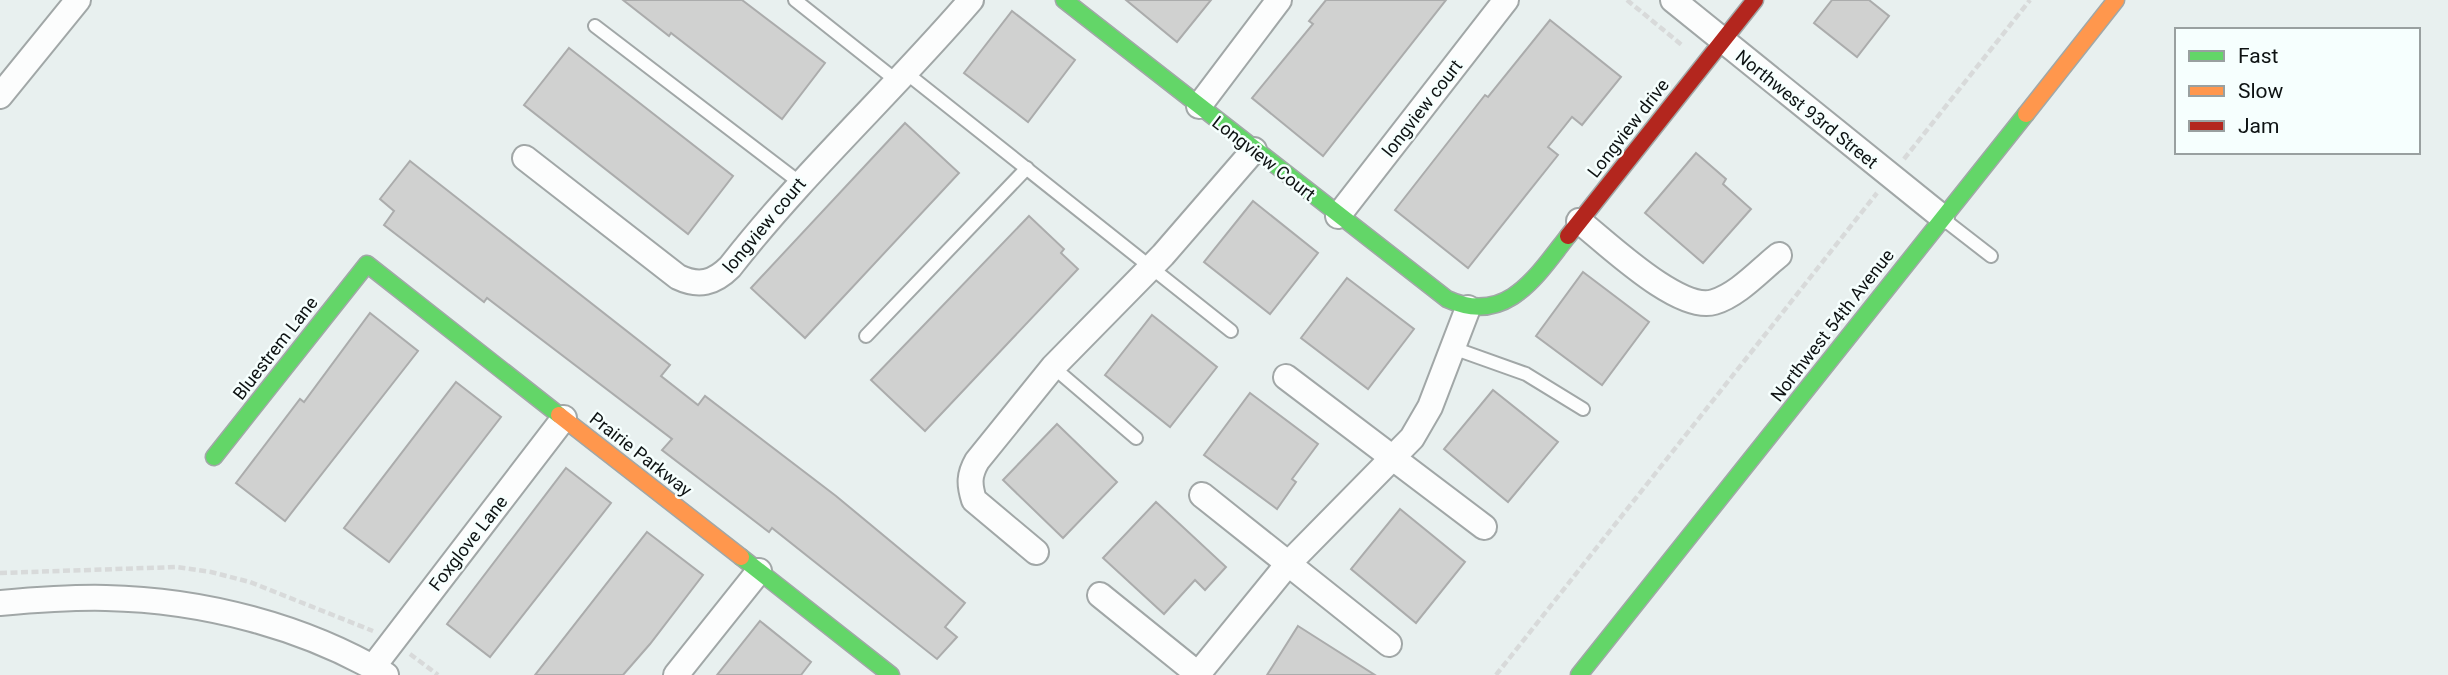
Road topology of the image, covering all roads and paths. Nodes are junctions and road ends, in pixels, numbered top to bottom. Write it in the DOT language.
graph roads {
  1 [pos="78,0"];
  2 [pos="795,0"];
  3 [pos="971,0"];
  4 [pos="1064,0"];
  5 [pos="1279,0"];
  6 [pos="1506,0"];
  7 [pos="1627,0"];
  8 [pos="1673,0"];
  9 [pos="1755,0"];
  10 [pos="2030,0"];
  11 [pos="2116,0"];
  12 [pos="595,26"];
  13 [pos="1722,40"];
  14 [pos="1700,68"];
  15 [pos="901,77"];
  16 [pos="0,96"];
  17 [pos="1199,106"];
  18 [pos="1254,150"];
  19 [pos="525,158"];
  20 [pos="1027,168"];
  21 [pos="1891,176"];
  22 [pos="799,182"];
  23 [pos="1338,216"];
  24 [pos="1942,217"];
  25 [pos="1579,221"];
  26 [pos="1779,255"];
  27 [pos="1991,256"];
  28 [pos="367,264"];
  29 [pos="1152,266"];
  30 [pos="1468,308"];
  31 [pos="1231,331"];
  32 [pos="866,336"];
  33 [pos="1453,348"];
  34 [pos="1053,367"];
  35 [pos="1286,377"];
  36 [pos="1583,409"];
  37 [pos="564,418"];
  38 [pos="1136,438"];
  39 [pos="214,457"];
  40 [pos="1394,457"];
  41 [pos="1202,495"];
  42 [pos="1485,527"];
  43 [pos="1036,552"];
  44 [pos="1287,565"];
  45 [pos="759,571"];
  46 [pos="1100,595"];
  47 [pos="0,603"];
  48 [pos="1389,644"];
  49 [pos="379,671"];
  50 [pos="1199,674"];
  51 [pos="676,675"];
  52 [pos="891,675"];
  53 [pos="1496,675"];
  54 [pos="1579,675"];
  1 -- 16 [label="street"];
  2 -- 15 [label="lane"];
  3 -- 15 [label="street, longview court"];
  4 -- 17 [label="street, Longview Court"];
  5 -- 17 [label="street, longview court"];
  6 -- 23 [label="street, longview court"];
  7 -- 14 [label="path"];
  8 -- 13 [label="street, Northwest 93rd Street"];
  9 -- 13 [label="street, Longview drive"];
  10 -- 21 [label="path"];
  11 -- 24 [label="street, Northwest 54th Avenue"];
  12 -- 22 [label="lane"];
  13 -- 14 [label="street, Longview drive"];
  13 -- 21 [label="street, Northwest 93rd Street"];
  14 -- 25 [label="street, Longview drive"];
  15 -- 20 [label="lane"];
  15 -- 22 [label="street, longview court"];
  17 -- 18 [label="street, Longview Court"];
  18 -- 23 [label="street, Longview Court"];
  18 -- 29 [label="street, longview court"];
  19 -- 22 [label="street, longview court"];
  20 -- 29 [label="lane"];
  20 -- 32 [label="lane"];
  21 -- 24 [label="street, Northwest 93rd Street"];
  21 -- 53 [label="path"];
  23 -- 30 [label="street, Longview Court"];
  24 -- 27 [label="lane"];
  24 -- 54 [label="street, Northwest 54th Avenue"];
  25 -- 26 [label="street"];
  25 -- 30 [label="street, Longview drive"];
  28 -- 37 [label="street, Prairie Parkway"];
  28 -- 39 [label="street, Bluestrem Lane"];
  29 -- 31 [label="lane"];
  29 -- 34 [label="street, longview court"];
  30 -- 33 [label="street"];
  33 -- 36 [label="lane"];
  33 -- 40 [label="street"];
  34 -- 38 [label="lane"];
  34 -- 43 [label="street, longview court"];
  35 -- 40 [label="street"];
  37 -- 45 [label="street, Prairie Parkway"];
  37 -- 49 [label="street, Foxglove Lane"];
  40 -- 42 [label="street"];
  40 -- 44 [label="street"];
  41 -- 44 [label="street"];
  44 -- 48 [label="street"];
  44 -- 50 [label="street"];
  45 -- 51 [label="street"];
  45 -- 52 [label="street, Prairie Parkway"];
  46 -- 50 [label="street"];
  47 -- 49 [label="street"];
}
